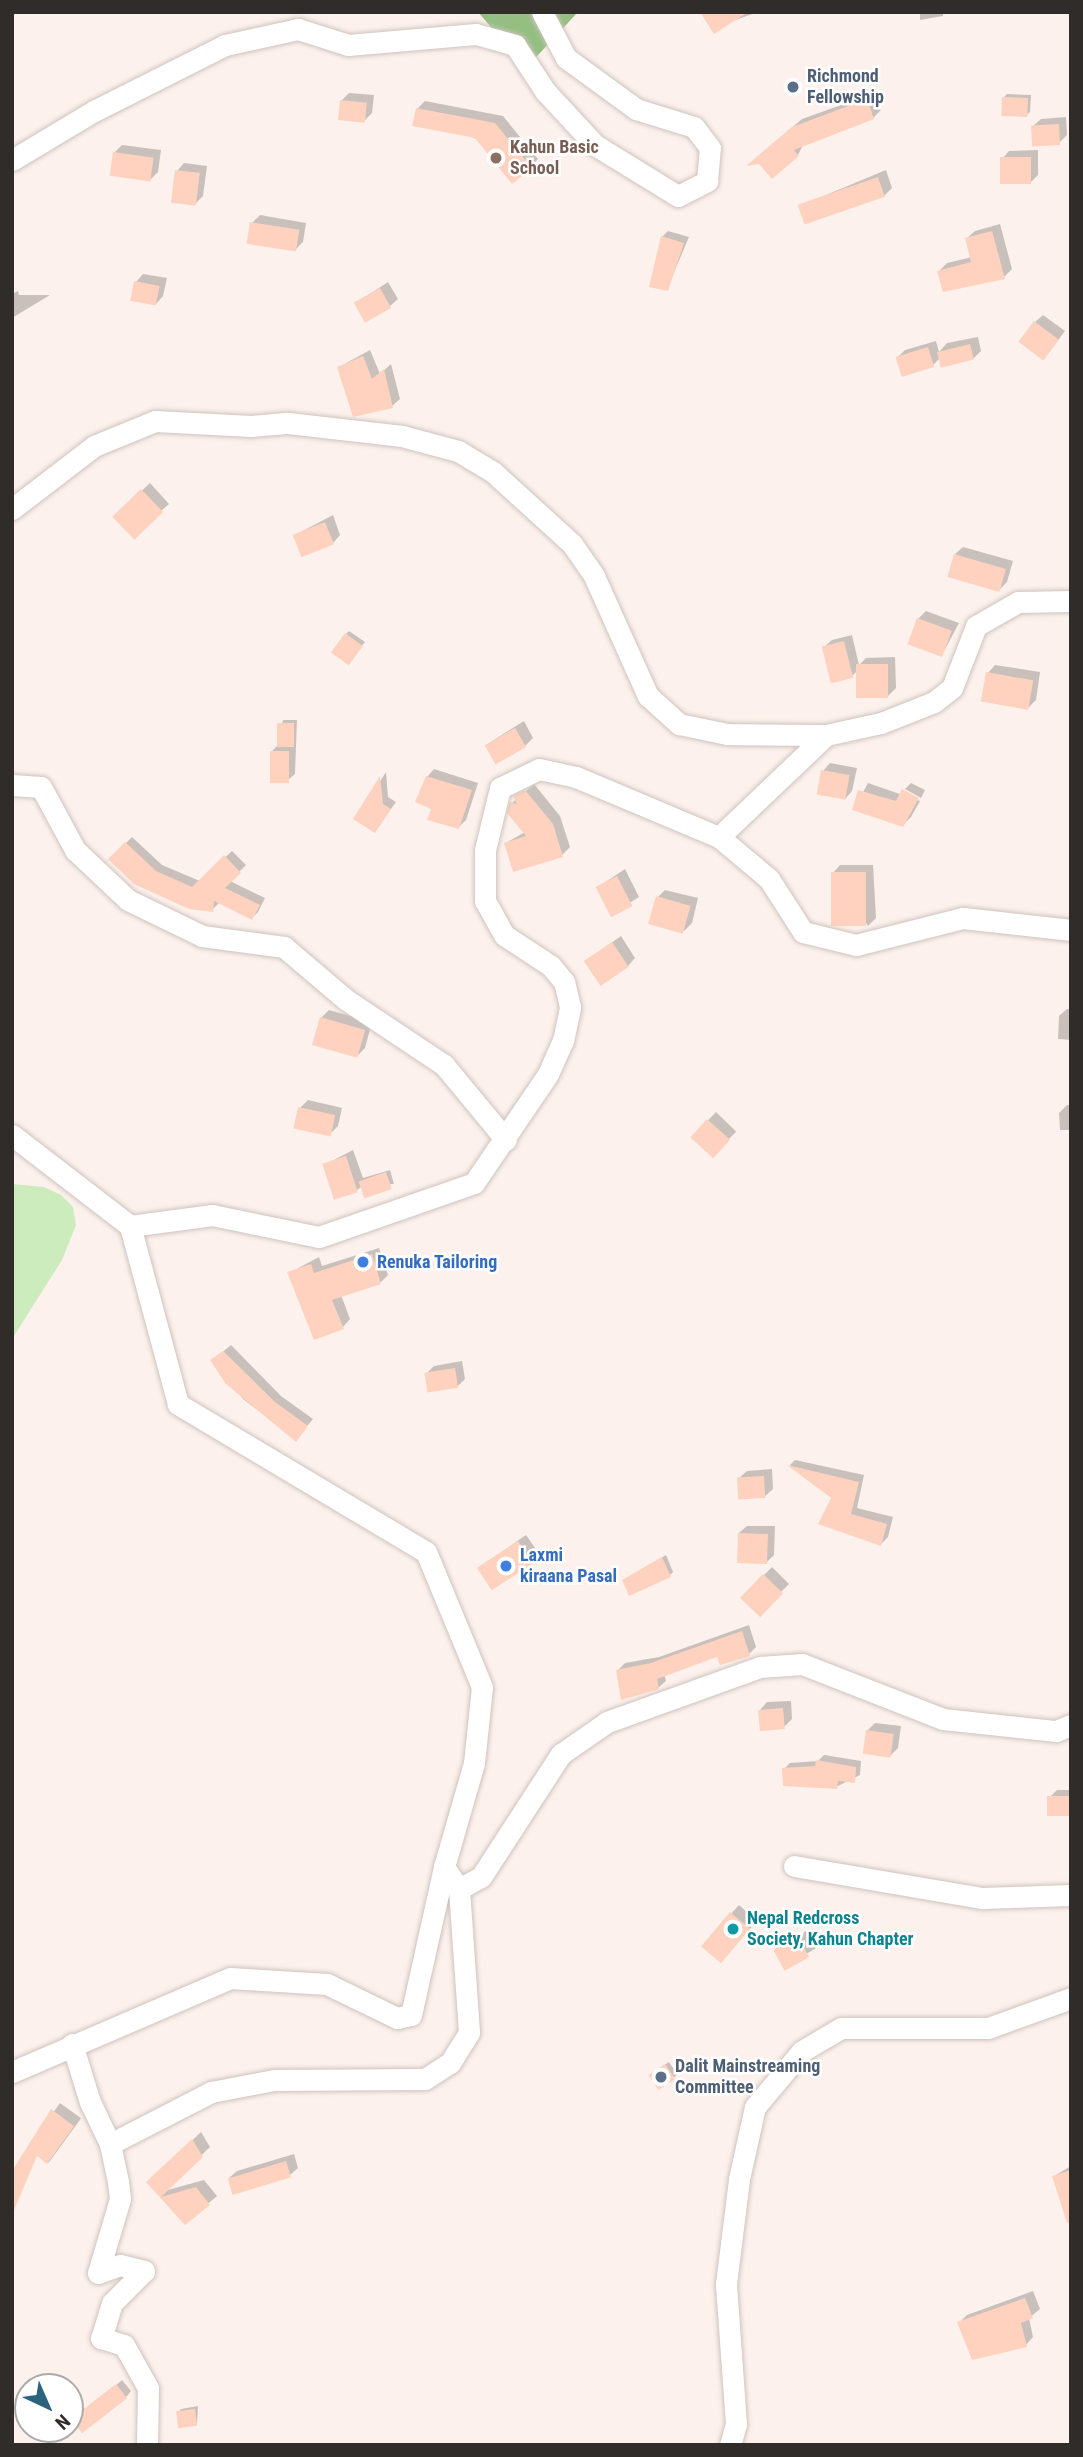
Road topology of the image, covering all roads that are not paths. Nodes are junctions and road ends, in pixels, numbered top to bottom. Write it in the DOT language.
graph roads {
  1 [pos="542,12"];
  2 [pos="12,160"];
  3 [pos="12,509"];
  4 [pos="1071,601"];
  5 [pos="825,735"];
  6 [pos="12,785"];
  7 [pos="719,837"];
  8 [pos="1071,930"];
  9 [pos="12,1135"];
  10 [pos="506,1140"];
  11 [pos="130,1226"];
  12 [pos="1071,1726"];
  13 [pos="794,1866"];
  14 [pos="444,1867"];
  15 [pos="459,1889"];
  16 [pos="1071,1895"];
  17 [pos="1071,1998"];
  18 [pos="72,2044"];
  19 [pos="12,2072"];
  20 [pos="110,2144"];
  21 [pos="147,2445"];
  22 [pos="730,2445"];
  1 -- 2 [label="street"];
  3 -- 5 [label="street"];
  4 -- 5 [label="street"];
  5 -- 7 [label="street"];
  6 -- 10 [label="street"];
  7 -- 8 [label="street"];
  7 -- 10 [label="street"];
  9 -- 11 [label="street"];
  10 -- 11 [label="street"];
  11 -- 14 [label="street"];
  12 -- 15 [label="street"];
  13 -- 16 [label="street"];
  14 -- 15 [label="street"];
  14 -- 18 [label="street"];
  15 -- 20 [label="street"];
  17 -- 22 [label="street"];
  18 -- 19 [label="street"];
  18 -- 20 [label="street"];
  20 -- 21 [label="street"];
}
